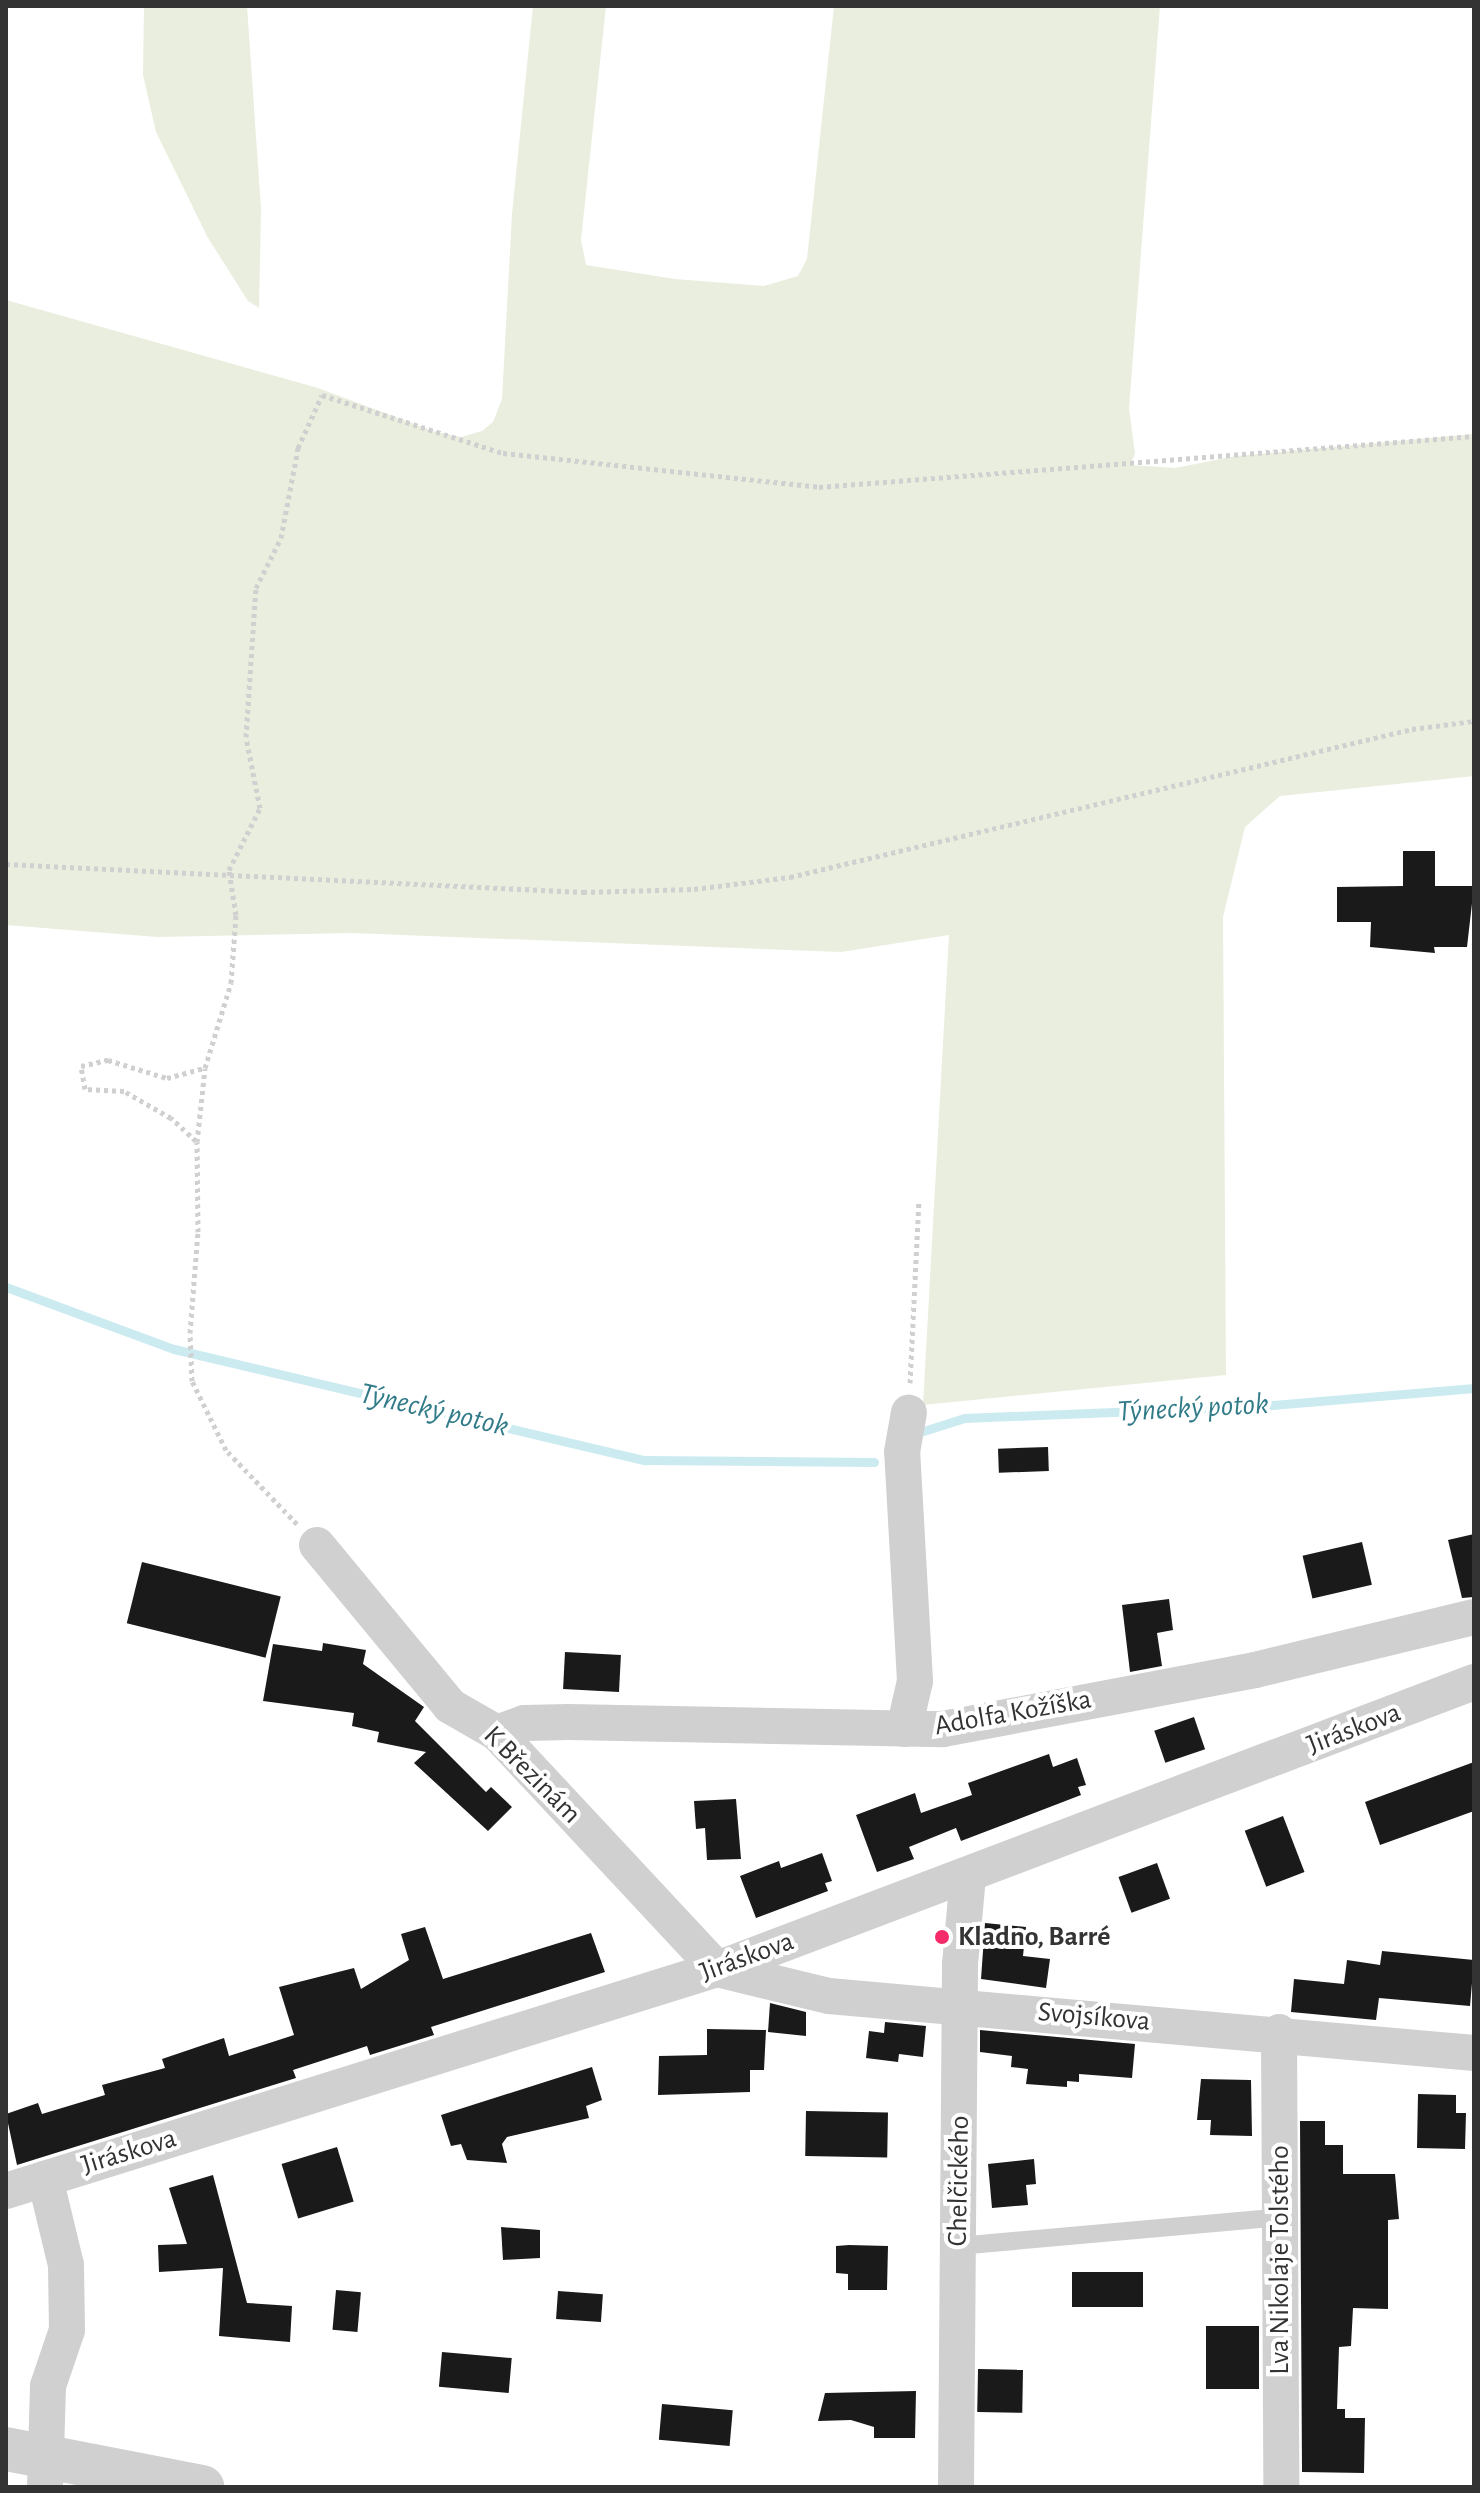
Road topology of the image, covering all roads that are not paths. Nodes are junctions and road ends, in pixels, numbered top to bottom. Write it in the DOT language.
graph roads {
  1 [pos="909,1413"];
  2 [pos="317,1545"];
  3 [pos="1474,1617"];
  4 [pos="1474,1682"];
  5 [pos="904,1729"];
  6 [pos="497,1733"];
  7 [pos="968,1876"];
  8 [pos="717,1969"];
  9 [pos="963,2005"];
  10 [pos="1279,2032"];
  11 [pos="1474,2053"];
  12 [pos="45,2178"];
  13 [pos="6,2191"];
  14 [pos="1280,2217"];
  15 [pos="958,2246"];
  16 [pos="6,2449"];
  17 [pos="46,2473"];
  18 [pos="202,2487"];
  19 [pos="956,2487"];
  20 [pos="1281,2487"];
  1 -- 5 [label="street"];
  2 -- 6 [label="street, K Březinám"];
  3 -- 5 [label="street, Adolfa Kožíška"];
  4 -- 7 [label="street, Jiráskova"];
  5 -- 6 [label="street, Adolfa Kožíška"];
  6 -- 8 [label="street, K Březinám"];
  7 -- 8 [label="street, Jiráskova"];
  7 -- 9 [label="street, Chelčického"];
  8 -- 9 [label="street, Svojsíkova"];
  8 -- 12 [label="street, Jiráskova"];
  9 -- 10 [label="street, Svojsíkova"];
  9 -- 15 [label="street, Chelčického"];
  10 -- 11 [label="street, Svojsíkova"];
  10 -- 14 [label="street, Lva Nikolaje Tolstého"];
  12 -- 13 [label="street, Jiráskova"];
  12 -- 17 [label="street"];
  14 -- 15 [label="lane"];
  14 -- 20 [label="street, Lva Nikolaje Tolstého"];
  15 -- 19 [label="street, Chelčického"];
  16 -- 17 [label="street"];
  17 -- 18 [label="street"];
}
